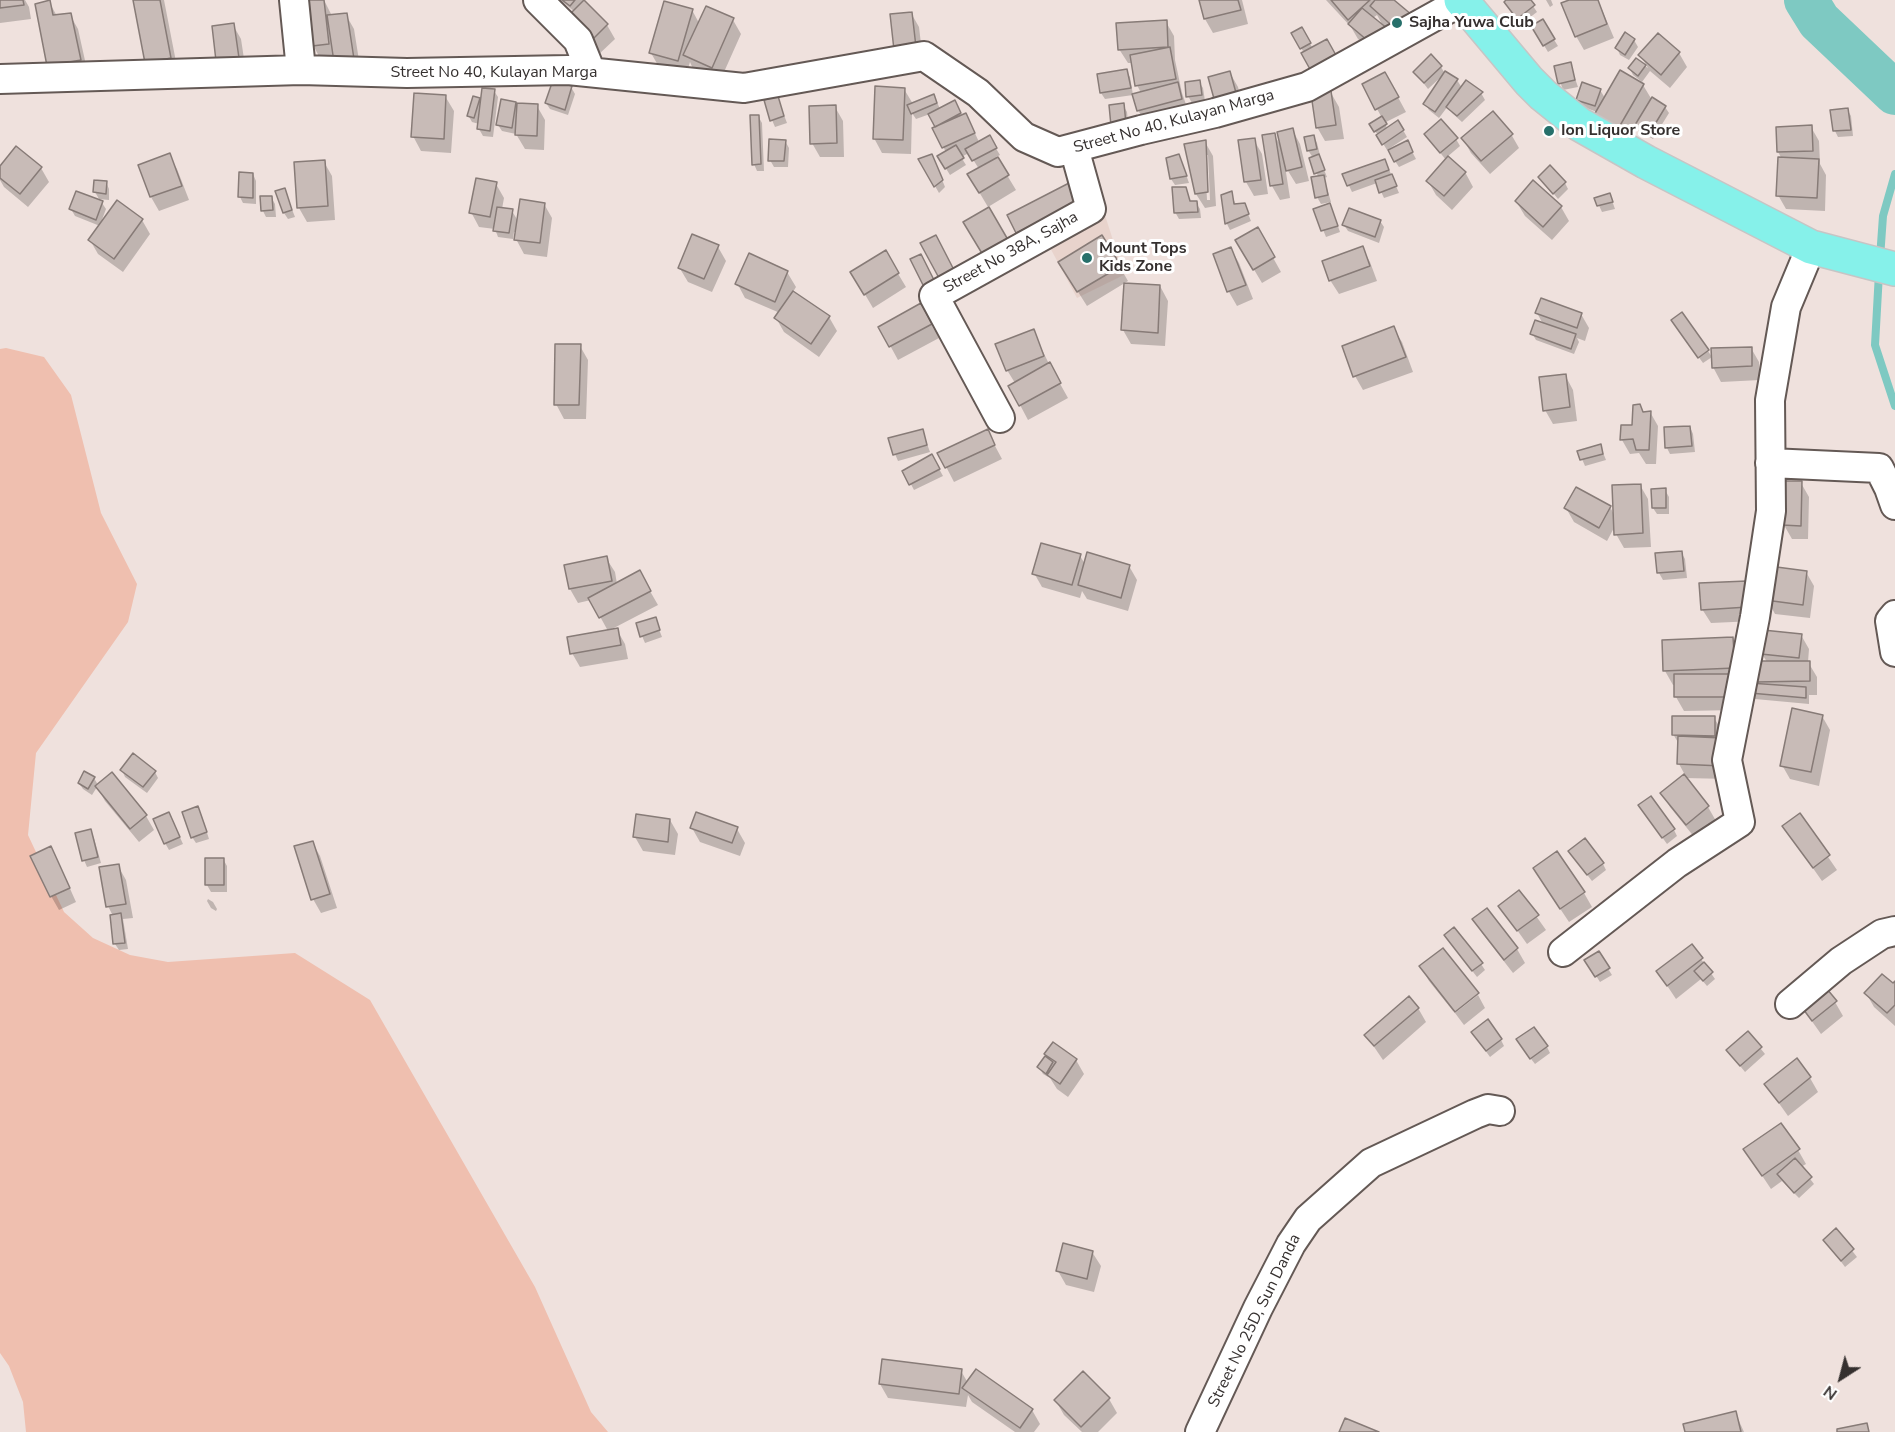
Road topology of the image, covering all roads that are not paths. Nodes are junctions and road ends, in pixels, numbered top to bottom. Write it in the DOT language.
graph roads {
  1 [pos="294,0"];
  2 [pos="538,0"];
  3 [pos="1461,0"];
  4 [pos="301,70"];
  5 [pos="591,72"];
  6 [pos="0,79"];
  7 [pos="1074,148"];
  8 [pos="1810,248"];
  9 [pos="1895,269"];
  10 [pos="1000,418"];
  11 [pos="1770,463"];
  12 [pos="1895,505"];
  13 [pos="1895,615"];
  14 [pos="1895,652"];
  15 [pos="1895,931"];
  16 [pos="1563,952"];
  17 [pos="1790,1004"];
  18 [pos="1500,1111"];
  19 [pos="1200,1432"];
  1 -- 4 [label="street"];
  2 -- 5 [label="street"];
  3 -- 7 [label="street, Street No 40, Kulayan Marga"];
  3 -- 8 [label="main road"];
  4 -- 5 [label="street, Street No 40, Kulayan Marga"];
  4 -- 6 [label="street, Street No 40, Kulayan Marga"];
  5 -- 7 [label="street, Street No 40, Kulayan Marga"];
  7 -- 10 [label="street, Street No 38A, Sajha"];
  8 -- 9 [label="main road"];
  8 -- 11 [label="street"];
  11 -- 12 [label="street"];
  11 -- 16 [label="street"];
  13 -- 14 [label="street"];
  15 -- 17 [label="street"];
  18 -- 19 [label="street, Street No 25D, Sun Danda"];
}
